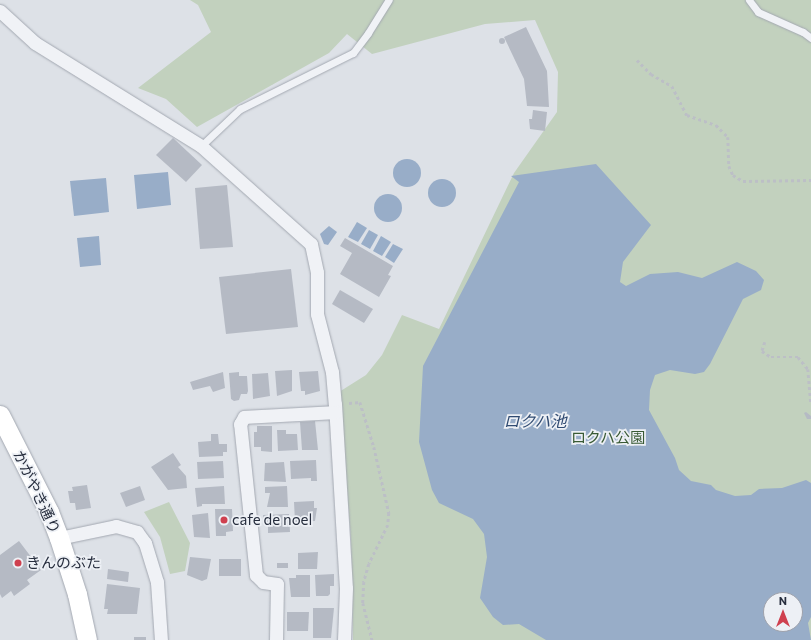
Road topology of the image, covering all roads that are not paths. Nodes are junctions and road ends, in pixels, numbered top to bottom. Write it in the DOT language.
graph roads {
  1 [pos="389,0"];
  2 [pos="749,0"];
  3 [pos="0,10"];
  4 [pos="811,38"];
  5 [pos="201,146"];
  6 [pos="335,408"];
  7 [pos="0,415"];
  8 [pos="59,538"];
  9 [pos="87,640"];
  10 [pos="161,640"];
  11 [pos="276,640"];
  12 [pos="344,640"];
  1 -- 5 [label="lane"];
  2 -- 4 [label="lane"];
  3 -- 5 [label="street"];
  5 -- 6 [label="street"];
  6 -- 11 [label="street"];
  6 -- 12 [label="street"];
  7 -- 8 [label="street, かがやき通り"];
  8 -- 9 [label="street, かがやき通り"];
  8 -- 10 [label="street"];
}
